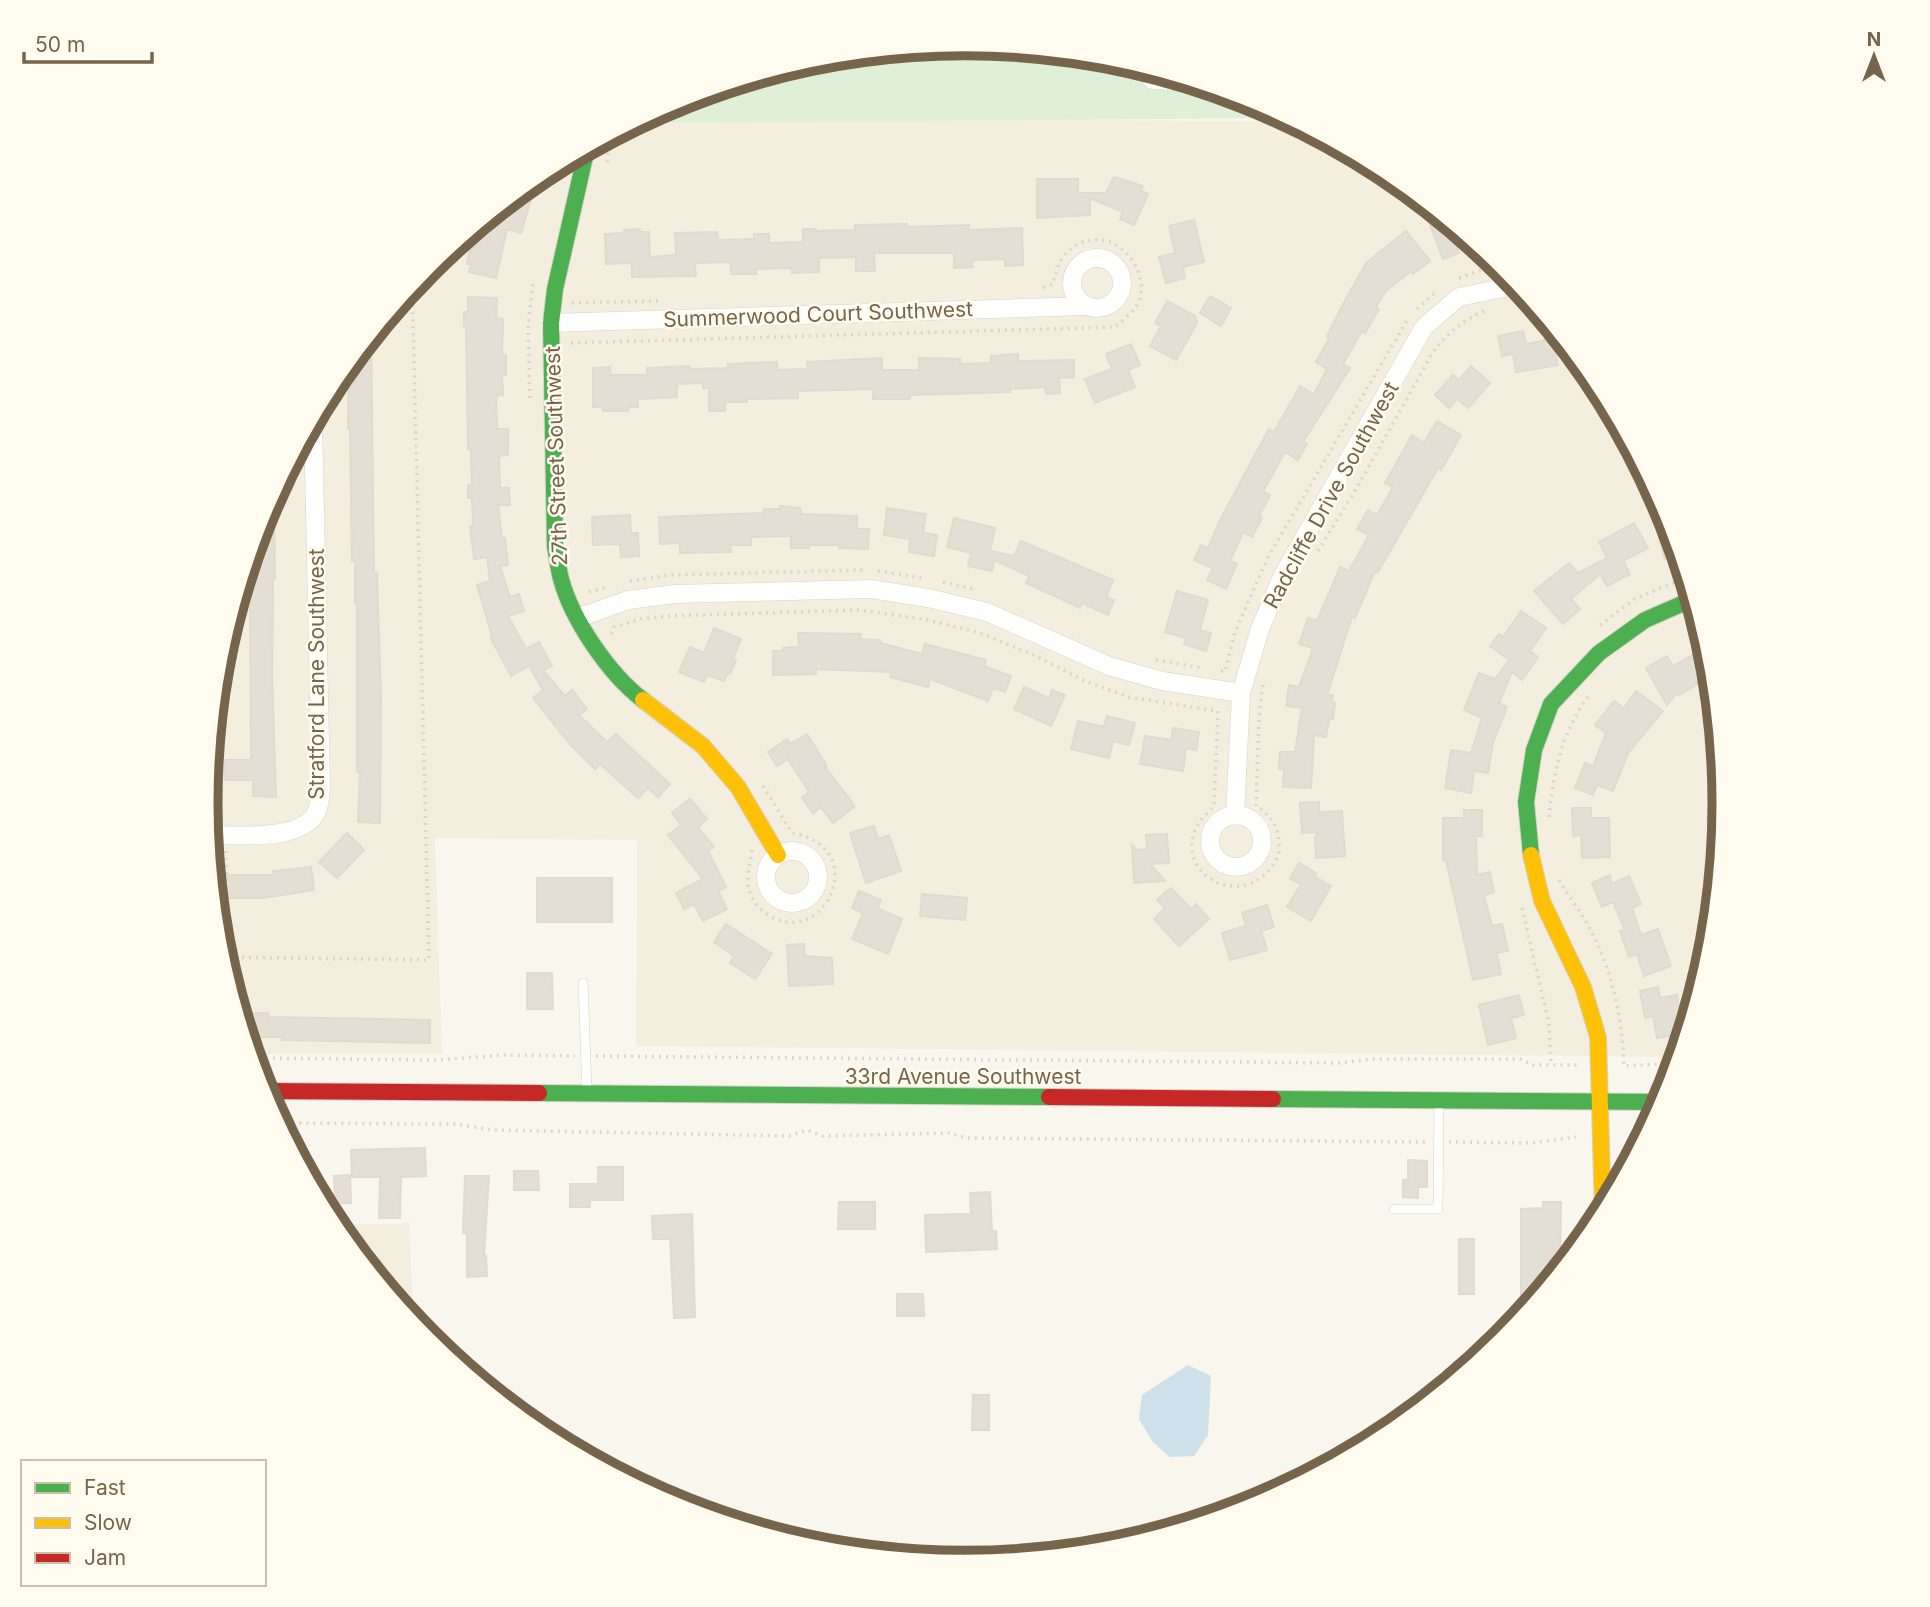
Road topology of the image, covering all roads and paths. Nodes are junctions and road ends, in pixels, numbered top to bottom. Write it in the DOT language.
graph roads {
  1 [pos="608,147"];
  2 [pos="584,160"];
  3 [pos="605,167"];
  4 [pos="1488,269"];
  5 [pos="534,282"];
  6 [pos="1450,282"];
  7 [pos="1505,288"];
  8 [pos="1041,289"];
  9 [pos="1441,289"];
  10 [pos="574,291"];
  11 [pos="667,300"];
  12 [pos="412,301"];
  13 [pos="1085,306"];
  14 [pos="1494,306"];
  15 [pos="1507,306"];
  16 [pos="1522,306"];
  17 [pos="551,323"];
  18 [pos="567,344"];
  19 [pos="530,398"];
  20 [pos="313,439"];
  21 [pos="1317,554"];
  22 [pos="926,579"];
  23 [pos="938,581"];
  24 [pos="1678,581"];
  25 [pos="625,582"];
  26 [pos="585,583"];
  27 [pos="612,586"];
  28 [pos="984,593"];
  29 [pos="1685,603"];
  30 [pos="578,618"];
  31 [pos="1597,629"];
  32 [pos="617,644"];
  33 [pos="1149,659"];
  34 [pos="1266,674"];
  35 [pos="1595,689"];
  36 [pos="1241,693"];
  37 [pos="760,781"];
  38 [pos="1235,816"];
  39 [pos="1549,820"];
  40 [pos="219,835"];
  41 [pos="751,844"];
  42 [pos="778,855"];
  43 [pos="1556,876"];
  44 [pos="1521,904"];
  45 [pos="234,957"];
  46 [pos="583,983"];
  47 [pos="586,1056"];
  48 [pos="262,1058"];
  49 [pos="1666,1064"];
  50 [pos="1551,1065"];
  51 [pos="1580,1065"];
  52 [pos="275,1091"];
  53 [pos="587,1094"];
  54 [pos="1439,1101"];
  55 [pos="1599,1102"];
  56 [pos="1650,1102"];
  57 [pos="290,1123"];
  58 [pos="1576,1137"];
  59 [pos="1439,1142"];
  60 [pos="1602,1193"];
  61 [pos="1394,1209"];
  1 -- 3 [label="path"];
  2 -- 17 [label="street, 27th Street Southwest"];
  4 -- 6 [label="path"];
  5 -- 19 [label="path"];
  7 -- 36 [label="street, Radcliffe Drive Southwest"];
  8 -- 18 [label="path"];
  9 -- 33 [label="path"];
  10 -- 11 [label="path"];
  12 -- 45 [label="path"];
  13 -- 17 [label="street, Summerwood Court Southwest"];
  14 -- 21 [label="path"];
  15 -- 16 [label="path"];
  17 -- 30 [label="street, 27th Street Southwest"];
  20 -- 40 [label="street, Stratford Lane Southwest"];
  22 -- 25 [label="path"];
  23 -- 28 [label="path"];
  24 -- 31 [label="path"];
  26 -- 27 [label="path"];
  29 -- 55 [label="street"];
  30 -- 36 [label="street"];
  30 -- 42 [label="street, 27th Street Southwest"];
  32 -- 34 [label="path"];
  35 -- 39 [label="path"];
  36 -- 38 [label="street, Radcliffe Drive Southwest"];
  37 -- 41 [label="path"];
  43 -- 49 [label="path"];
  44 -- 50 [label="path"];
  46 -- 47 [label="lane"];
  47 -- 48 [label="path"];
  47 -- 50 [label="path"];
  47 -- 53 [label="lane"];
  50 -- 51 [label="path"];
  52 -- 53 [label="street, 33rd Avenue Southwest"];
  53 -- 54 [label="street, 33rd Avenue Southwest"];
  54 -- 55 [label="street, 33rd Avenue Southwest"];
  54 -- 59 [label="lane"];
  55 -- 56 [label="street, 33rd Avenue Southwest"];
  55 -- 60 [label="street"];
  57 -- 59 [label="path"];
  58 -- 59 [label="path"];
  59 -- 61 [label="lane"];
}
